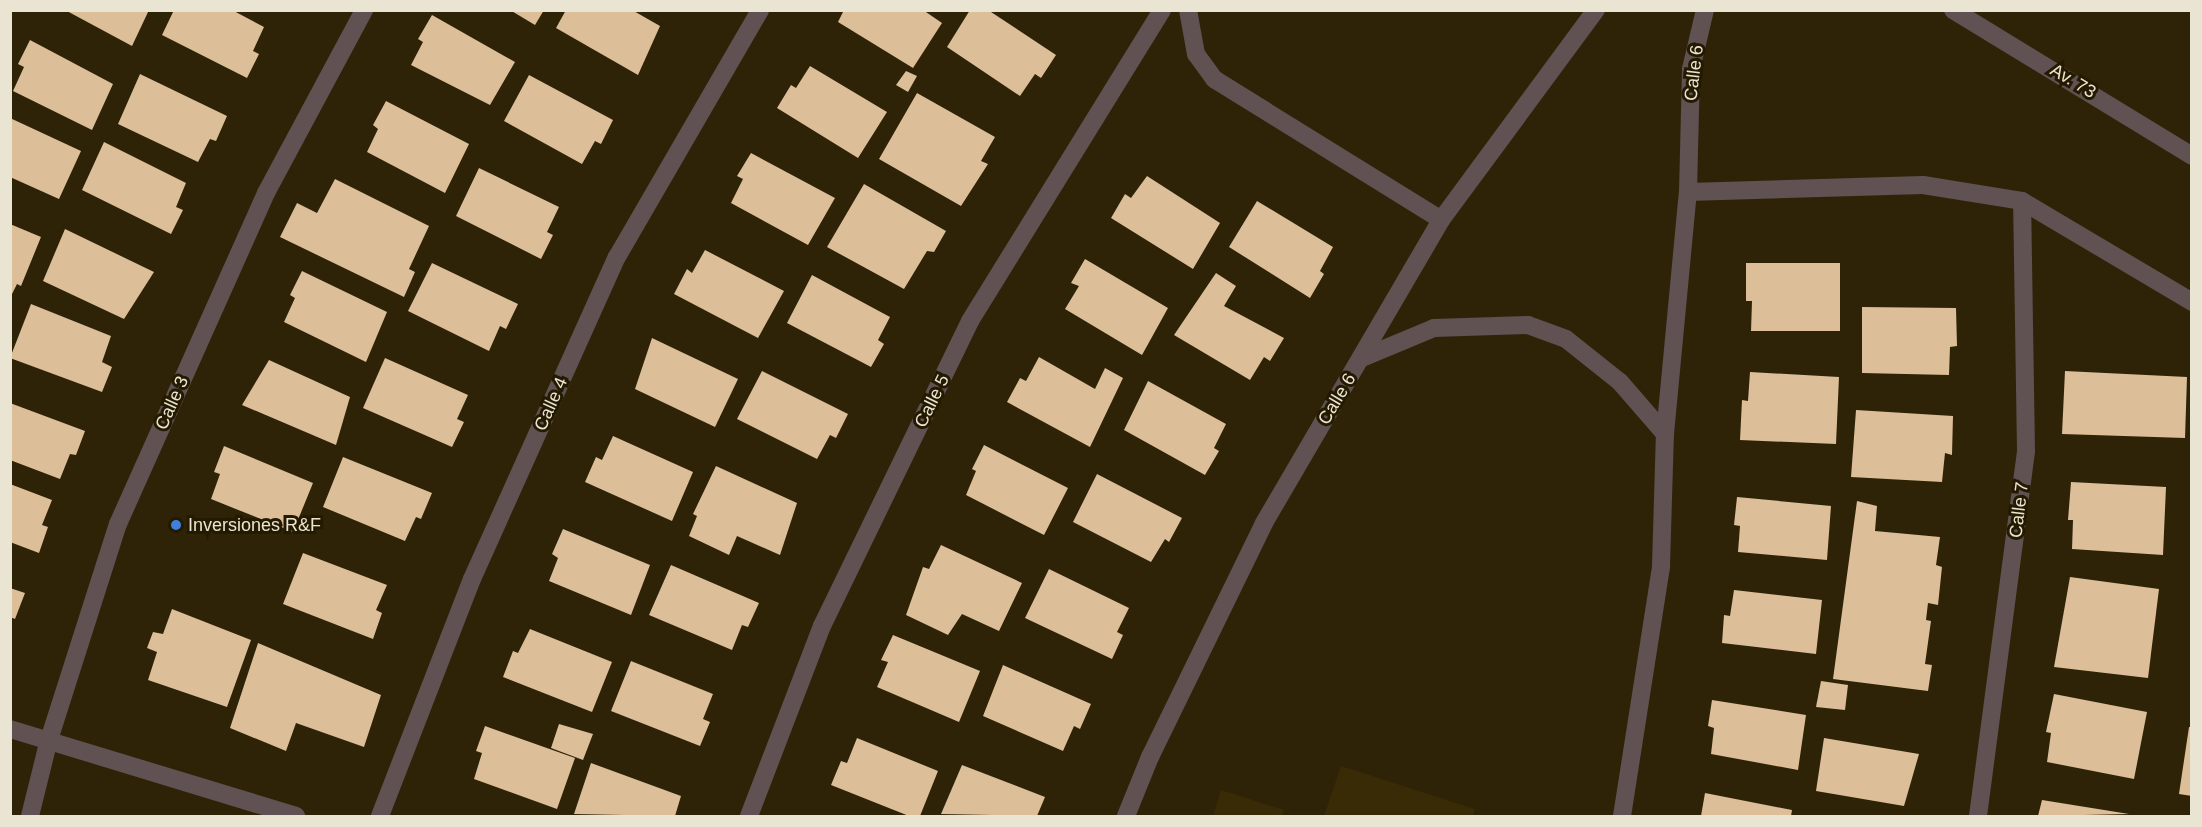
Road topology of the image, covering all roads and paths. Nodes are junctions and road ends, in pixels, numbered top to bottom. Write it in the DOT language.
graph roads {
  1 [pos="364,10"];
  2 [pos="760,10"];
  3 [pos="1162,10"];
  4 [pos="1188,10"];
  5 [pos="1596,10"];
  6 [pos="1705,10"];
  7 [pos="1953,10"];
  8 [pos="2192,156"];
  9 [pos="1688,192"];
  10 [pos="2022,201"];
  11 [pos="1442,220"];
  12 [pos="2192,302"];
  13 [pos="1362,358"];
  14 [pos="1665,434"];
  15 [pos="10,729"];
  16 [pos="48,742"];
  17 [pos="30,816"];
  18 [pos="296,816"];
  19 [pos="380,816"];
  20 [pos="749,816"];
  21 [pos="1126,816"];
  22 [pos="1622,816"];
  23 [pos="1978,816"];
  1 -- 16 [label="street, Calle 3"];
  2 -- 19 [label="street, Calle 4"];
  3 -- 20 [label="street, Calle 5"];
  4 -- 11 [label="street"];
  5 -- 11 [label="street, Calle 6"];
  6 -- 9 [label="street, Calle 6"];
  7 -- 8 [label="street, Av. 73"];
  9 -- 10 [label="street"];
  9 -- 14 [label="street, Calle 6"];
  10 -- 12 [label="street"];
  10 -- 23 [label="street, Calle 7"];
  11 -- 13 [label="street, Calle 6"];
  13 -- 14 [label="street"];
  13 -- 21 [label="street, Calle 6"];
  14 -- 22 [label="street, Calle 6"];
  15 -- 16 [label="street"];
  16 -- 17 [label="street, Calle 3"];
  16 -- 18 [label="street"];
}
